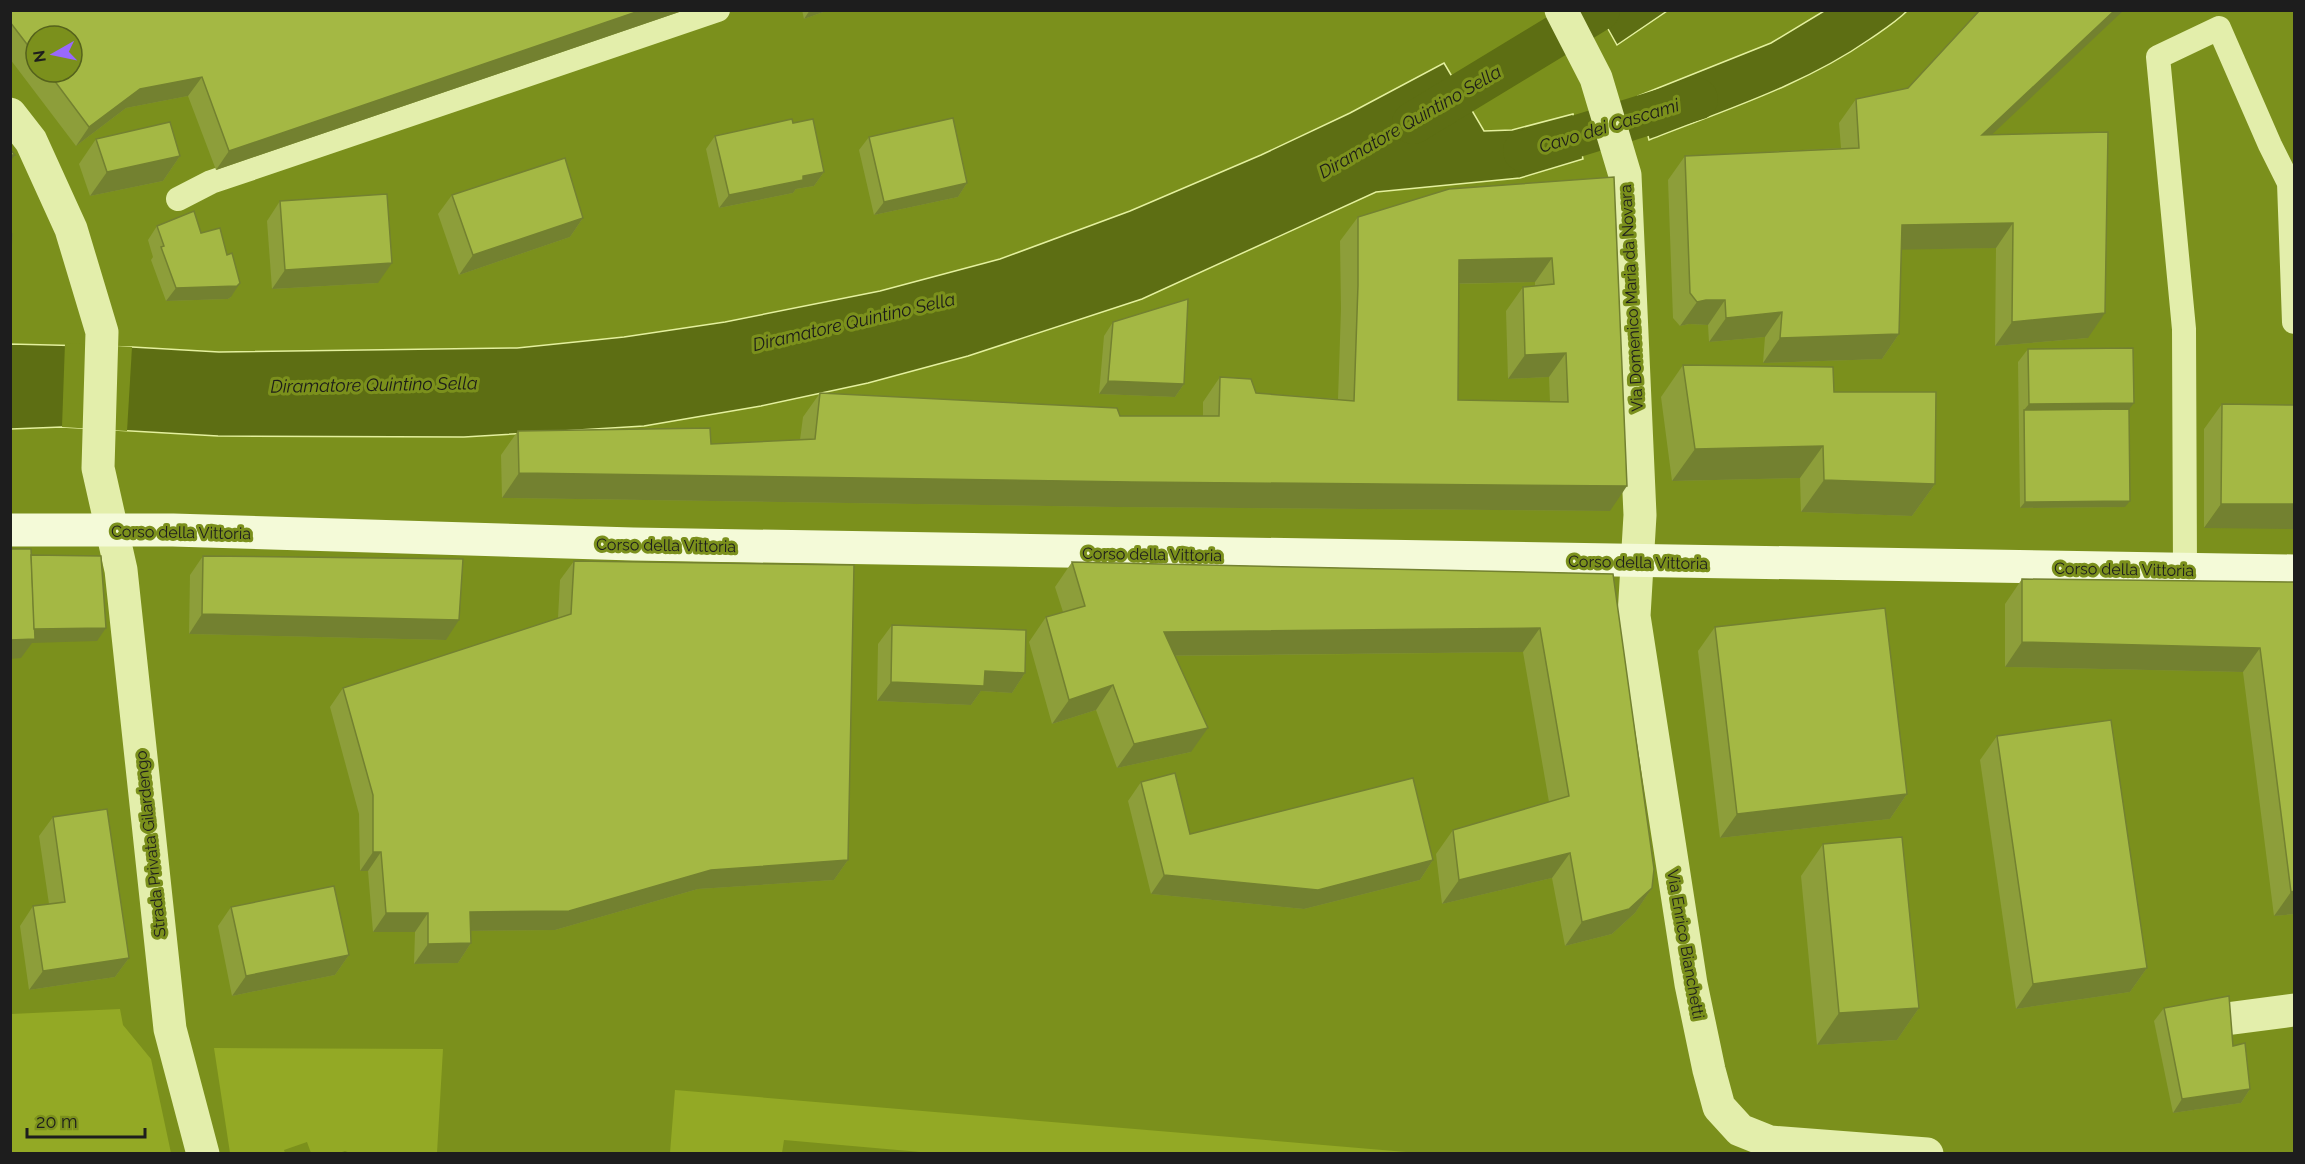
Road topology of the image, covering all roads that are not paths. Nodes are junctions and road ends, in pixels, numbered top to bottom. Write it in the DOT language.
graph roads {
  1 [pos="718,10"];
  2 [pos="1561,10"];
  3 [pos="10,114"];
  4 [pos="178,199"];
  5 [pos="2295,322"];
  6 [pos="10,530"];
  7 [pos="112,531"];
  8 [pos="1637,562"];
  9 [pos="2185,570"];
  10 [pos="2295,571"];
  11 [pos="2295,1010"];
  12 [pos="2226,1019"];
  13 [pos="203,1154"];
  14 [pos="1927,1154"];
  1 -- 4 [label="lane"];
  2 -- 8 [label="street, Via Domenico Maria da Novara"];
  3 -- 7 [label="street, Strada Privata Gilardengo"];
  5 -- 9 [label="lane"];
  6 -- 7 [label="main road, Corso della Vittoria"];
  7 -- 8 [label="main road, Corso della Vittoria"];
  7 -- 13 [label="street, Strada Privata Gilardengo"];
  8 -- 9 [label="main road, Corso della Vittoria"];
  8 -- 14 [label="street, Via Enrico Bianchetti"];
  9 -- 10 [label="main road, Corso della Vittoria"];
  11 -- 12 [label="street"];
}
